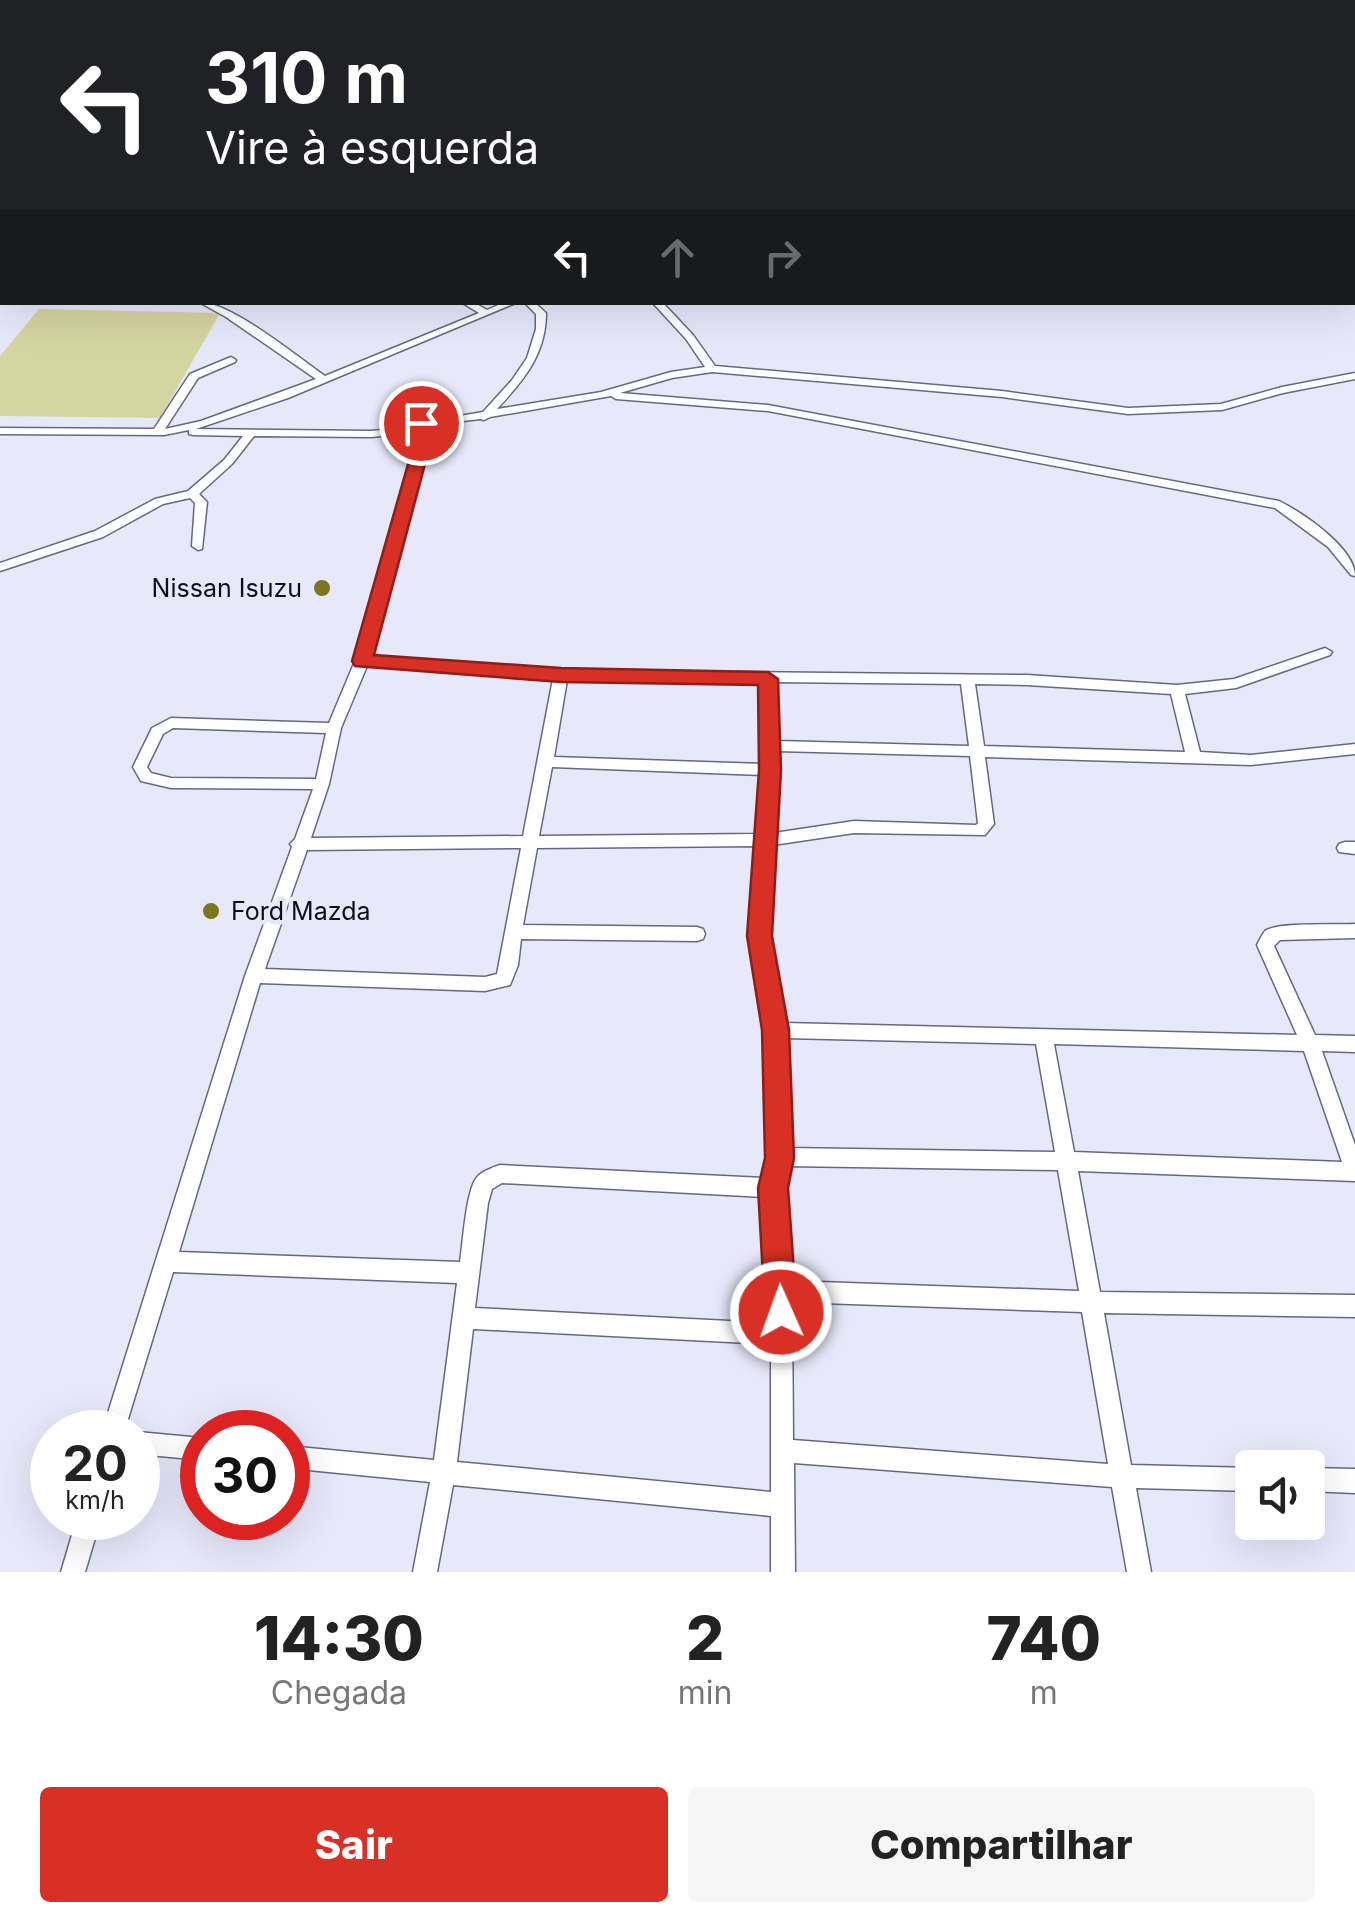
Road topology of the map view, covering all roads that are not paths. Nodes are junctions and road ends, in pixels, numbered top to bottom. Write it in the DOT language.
graph roads {
  1 [pos="209,305"];
  2 [pos="471,305"];
  3 [pos="506,305"];
  4 [pos="532,305"];
  5 [pos="659,305"];
  6 [pos="486,313"];
  7 [pos="231,360"];
  8 [pos="712,369"];
  9 [pos="1355,376"];
  10 [pos="323,379"];
  11 [pos="602,395"];
  12 [pos="484,417"];
  13 [pos="425,429"];
  14 [pos="160,432"];
  15 [pos="2,433"];
  16 [pos="250,434"];
  17 [pos="192,494"];
  18 [pos="198,546"];
  19 [pos="0,567"];
  20 [pos="1355,572"];
  21 [pos="1325,652"];
  22 [pos="362,661"];
  23 [pos="561,675"];
  24 [pos="768,679"];
  25 [pos="968,681"];
  26 [pos="1178,690"];
  27 [pos="334,728"];
  28 [pos="770,746"];
  29 [pos="1355,749"];
  30 [pos="975,750"];
  31 [pos="1194,757"];
  32 [pos="549,762"];
  33 [pos="770,770"];
  34 [pos="322,784"];
  35 [pos="527,840"];
  36 [pos="767,840"];
  37 [pos="298,844"];
  38 [pos="513,932"];
  39 [pos="1355,932"];
  40 [pos="697,934"];
  41 [pos="254,976"];
  42 [pos="776,1030"];
  43 [pos="1044,1036"];
  44 [pos="1310,1043"];
  45 [pos="1355,1044"];
  46 [pos="780,1158"];
  47 [pos="1064,1161"];
  48 [pos="1355,1172"];
  49 [pos="773,1188"];
  50 [pos="168,1262"];
  51 [pos="469,1273"];
  52 [pos="780,1290"];
  53 [pos="1089,1302"];
  54 [pos="1355,1306"];
  55 [pos="463,1318"];
  56 [pos="781,1334"];
  57 [pos="121,1410"];
  58 [pos="782,1452"];
  59 [pos="310,1458"];
  60 [pos="444,1471"];
  61 [pos="1121,1476"];
  62 [pos="1235,1478"];
  63 [pos="1325,1480"];
  64 [pos="1355,1481"];
  65 [pos="782,1505"];
  66 [pos="82,1540"];
  67 [pos="73,1572"];
  68 [pos="426,1572"];
  69 [pos="783,1572"];
  70 [pos="1140,1572"];
  1 -- 10 [label="street"];
  2 -- 6 [label="street"];
  3 -- 6 [label="street"];
  4 -- 12 [label="street"];
  5 -- 8 [label="street"];
  6 -- 10 [label="street"];
  7 -- 14 [label="street"];
  8 -- 9 [label="street"];
  8 -- 11 [label="street"];
  10 -- 14 [label="street"];
  11 -- 12 [label="street"];
  11 -- 20 [label="street"];
  12 -- 13 [label="street"];
  13 -- 16 [label="street"];
  13 -- 22 [label="street"];
  14 -- 15 [label="street"];
  14 -- 16 [label="street"];
  16 -- 17 [label="street"];
  17 -- 18 [label="street"];
  17 -- 19 [label="street"];
  21 -- 26 [label="street"];
  22 -- 23 [label="street"];
  22 -- 27 [label="street"];
  23 -- 24 [label="street"];
  23 -- 32 [label="street"];
  24 -- 25 [label="street"];
  24 -- 28 [label="street"];
  25 -- 26 [label="street"];
  25 -- 30 [label="street"];
  26 -- 31 [label="street"];
  27 -- 34 [label="street"];
  27 -- 34 [label="street"];
  28 -- 30 [label="street"];
  28 -- 33 [label="street"];
  29 -- 31 [label="street"];
  30 -- 31 [label="street"];
  30 -- 36 [label="street"];
  32 -- 33 [label="street"];
  32 -- 35 [label="street"];
  33 -- 36 [label="street"];
  34 -- 37 [label="street"];
  35 -- 36 [label="street"];
  35 -- 37 [label="street"];
  35 -- 38 [label="street"];
  36 -- 42 [label="street"];
  37 -- 41 [label="street"];
  38 -- 40 [label="street"];
  38 -- 41 [label="street"];
  39 -- 44 [label="street"];
  41 -- 50 [label="street"];
  42 -- 43 [label="street"];
  42 -- 46 [label="street"];
  43 -- 44 [label="street"];
  43 -- 47 [label="street"];
  44 -- 45 [label="street"];
  44 -- 48 [label="street"];
  46 -- 47 [label="street"];
  46 -- 49 [label="street"];
  47 -- 48 [label="street"];
  47 -- 53 [label="street"];
  49 -- 51 [label="street"];
  49 -- 52 [label="street"];
  50 -- 51 [label="street"];
  50 -- 57 [label="street"];
  51 -- 55 [label="street"];
  52 -- 53 [label="street"];
  52 -- 56 [label="street"];
  53 -- 54 [label="street"];
  53 -- 61 [label="street"];
  55 -- 56 [label="street"];
  55 -- 60 [label="street"];
  56 -- 58 [label="street"];
  58 -- 61 [label="street"];
  58 -- 65 [label="street"];
  59 -- 60 [label="street"];
  60 -- 65 [label="street"];
  60 -- 68 [label="street"];
  61 -- 62 [label="street"];
  61 -- 70 [label="street"];
  63 -- 64 [label="street"];
  65 -- 69 [label="street"];
  66 -- 67 [label="street"];
}
